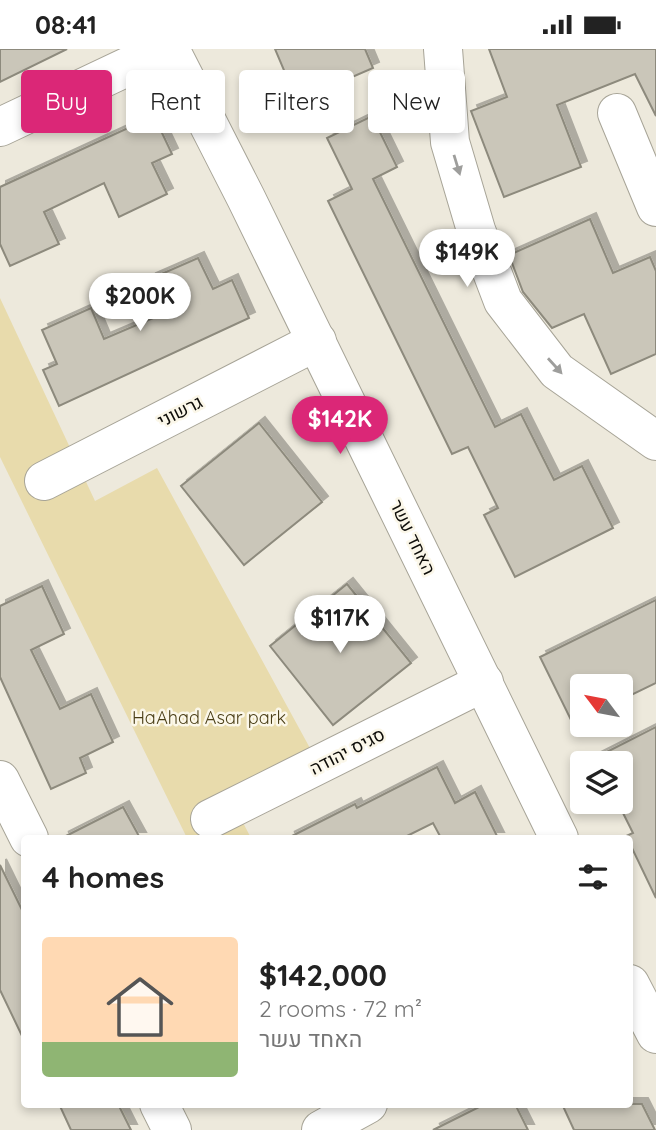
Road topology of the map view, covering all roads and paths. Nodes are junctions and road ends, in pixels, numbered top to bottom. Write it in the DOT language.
graph roads {
  1 [pos="164,49"];
  2 [pos="170,49"];
  3 [pos="443,49"];
  4 [pos="617,113"];
  5 [pos="0,127"];
  6 [pos="656,207"];
  7 [pos="317,341"];
  8 [pos="656,441"];
  9 [pos="44,481"];
  10 [pos="484,682"];
  11 [pos="0,780"];
  12 [pos="210,820"];
  13 [pos="28,835"];
  14 [pos="558,835"];
  15 [pos="633,990"];
  16 [pos="656,1034"];
  17 [pos="161,1108"];
  18 [pos="361,1108"];
  19 [pos="172,1130"];
  20 [pos="321,1130"];
  1 -- 5 [label="street"];
  2 -- 7 [label="street, האחד עשר"];
  3 -- 8 [label="street, one-way"];
  4 -- 6 [label="street"];
  7 -- 9 [label="street, גרשוני"];
  7 -- 10 [label="street, האחד עשר"];
  10 -- 12 [label="street, סגיס יהודה"];
  10 -- 14 [label="street, האחד עשר"];
  11 -- 13 [label="street"];
  15 -- 16 [label="street"];
  17 -- 19 [label="street"];
  18 -- 20 [label="street"];
}
